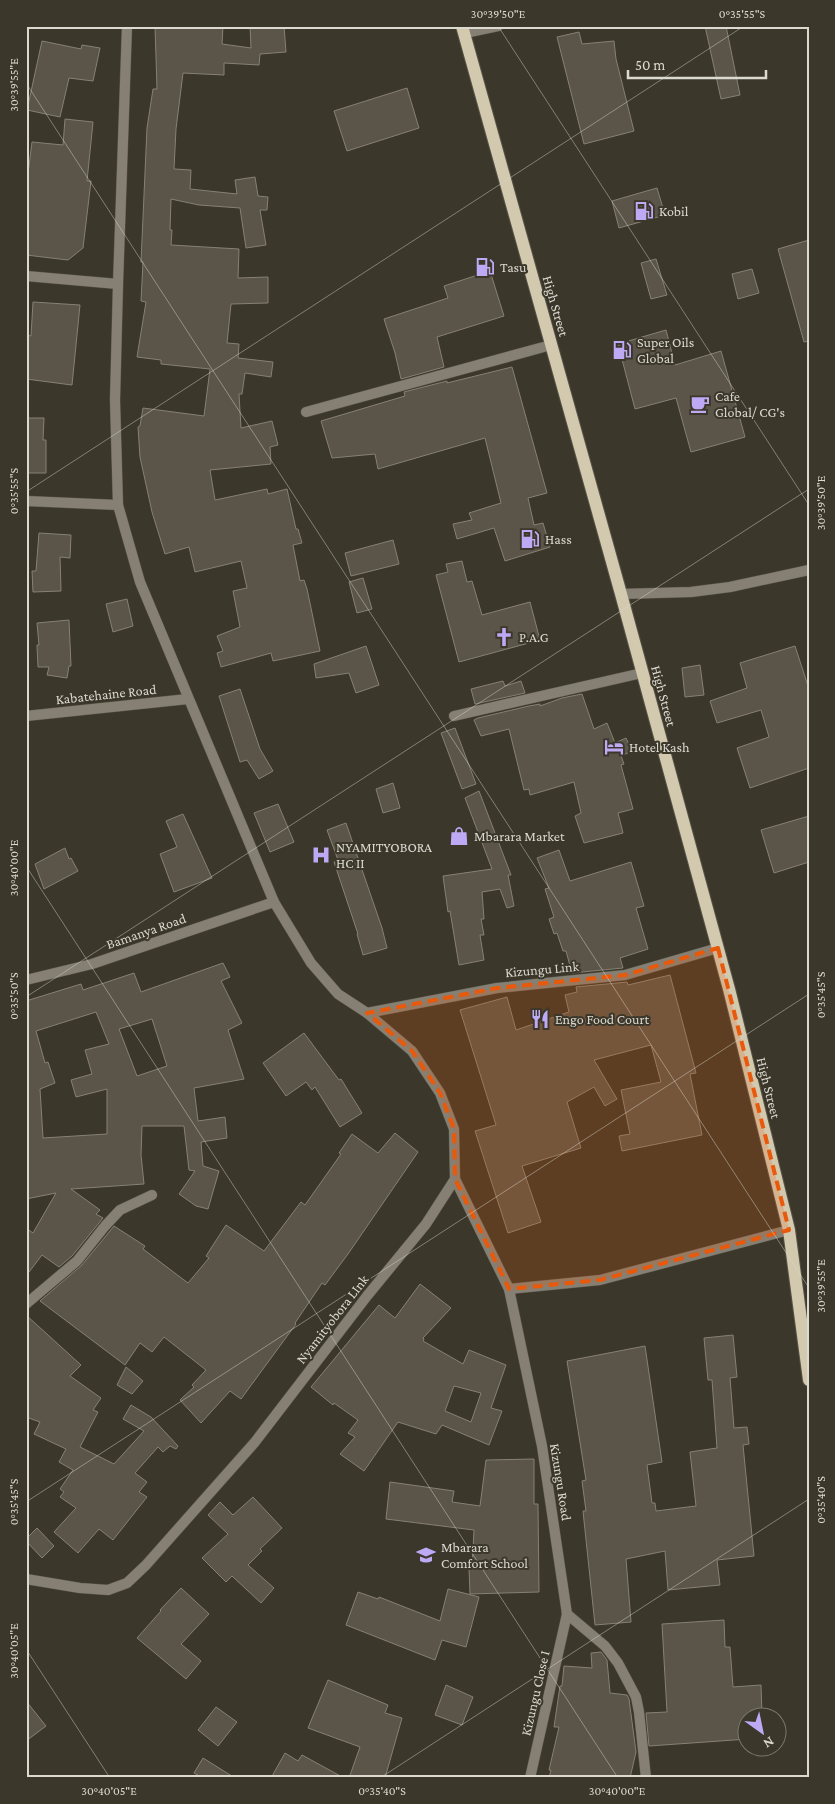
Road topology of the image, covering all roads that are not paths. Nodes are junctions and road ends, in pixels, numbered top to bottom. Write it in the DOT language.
graph roads {
  1 [pos="127,26"];
  2 [pos="498,26"];
  3 [pos="463,30"];
  4 [pos="26,276"];
  5 [pos="118,284"];
  6 [pos="551,344"];
  7 [pos="306,412"];
  8 [pos="26,501"];
  9 [pos="118,505"];
  10 [pos="809,570"];
  11 [pos="621,594"];
  12 [pos="642,673"];
  13 [pos="188,699"];
  14 [pos="26,716"];
  15 [pos="454,716"];
  16 [pos="274,902"];
  17 [pos="718,948"];
  18 [pos="26,980"];
  19 [pos="366,1014"];
  20 [pos="455,1179"];
  21 [pos="152,1195"];
  22 [pos="788,1230"];
  23 [pos="509,1289"];
  24 [pos="26,1304"];
  25 [pos="809,1380"];
  26 [pos="26,1580"];
  27 [pos="567,1614"];
  28 [pos="530,1778"];
  29 [pos="646,1778"];
  1 -- 5 [label="street"];
  2 -- 3 [label="street"];
  3 -- 6 [label="main road, High Street"];
  4 -- 5 [label="street"];
  5 -- 9 [label="street"];
  6 -- 7 [label="street"];
  6 -- 11 [label="main road, High Street"];
  8 -- 9 [label="street"];
  9 -- 13 [label="street"];
  10 -- 11 [label="street"];
  11 -- 12 [label="main road, High Street"];
  12 -- 15 [label="street"];
  12 -- 17 [label="main road, High Street"];
  13 -- 14 [label="street, Kabatehaine Road"];
  13 -- 16 [label="street"];
  16 -- 18 [label="street, Bamanya Road"];
  16 -- 19 [label="street"];
  17 -- 19 [label="street, Kizungu Link"];
  17 -- 22 [label="main road, High Street"];
  19 -- 20 [label="street"];
  20 -- 23 [label="street, Kizungu Road"];
  20 -- 26 [label="street, Nyamityobora LInk"];
  21 -- 24 [label="street"];
  22 -- 23 [label="street"];
  22 -- 25 [label="main road, High Street"];
  23 -- 27 [label="street, Kizungu Road"];
  27 -- 28 [label="street, Kizungu Close I"];
  27 -- 29 [label="street"];
}
